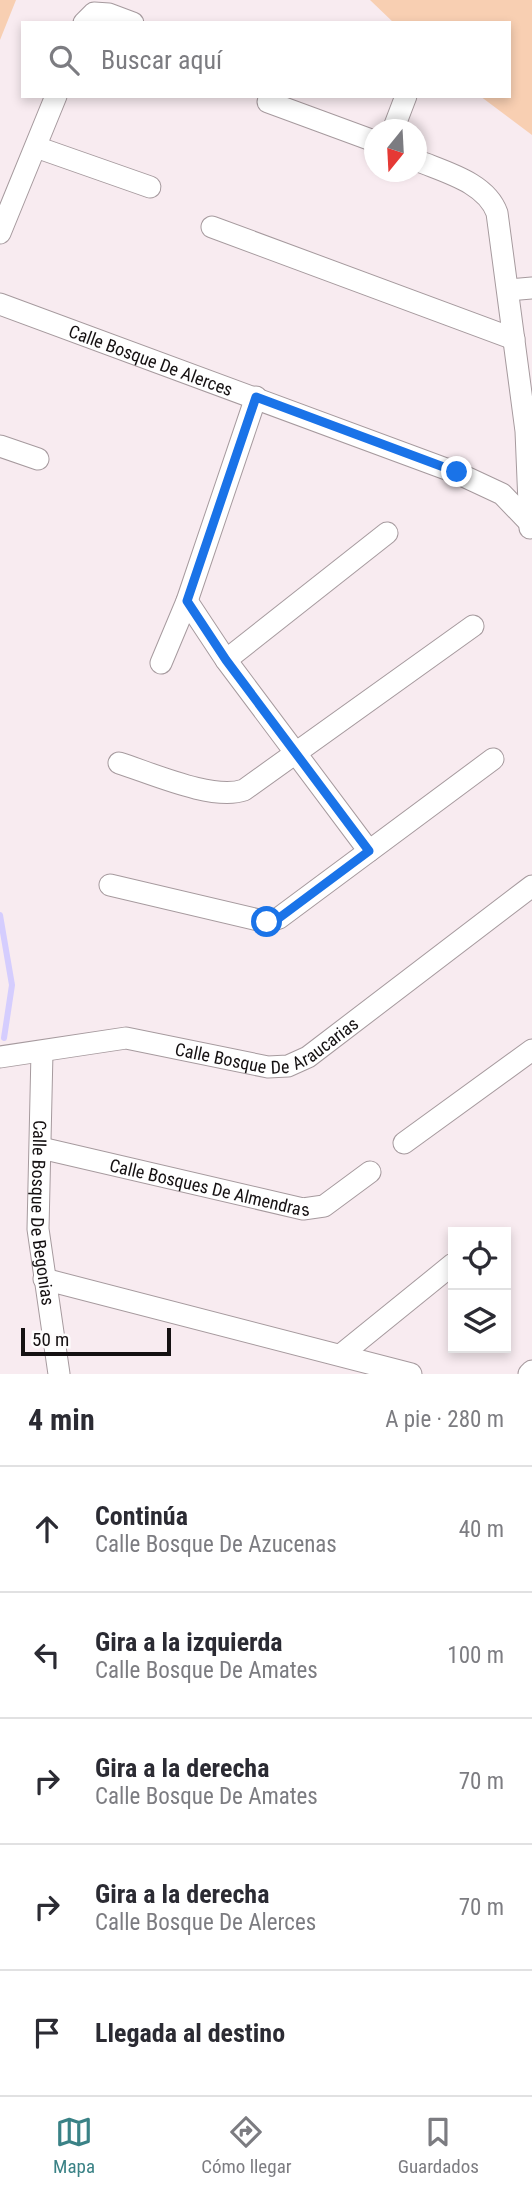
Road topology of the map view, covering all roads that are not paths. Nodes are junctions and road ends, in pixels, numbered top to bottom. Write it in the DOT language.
graph roads {
  1 [pos="89,18"];
  2 [pos="128,21"];
  3 [pos="55,98"];
  4 [pos="406,98"];
  5 [pos="268,102"];
  6 [pos="398,119"];
  7 [pos="364,137"];
  8 [pos="36,147"];
  9 [pos="427,165"];
  10 [pos="150,187"];
  11 [pos="212,227"];
  12 [pos="0,233"];
  13 [pos="532,288"];
  14 [pos="508,290"];
  15 [pos="0,304"];
  16 [pos="514,339"];
  17 [pos="256,397"];
  18 [pos="529,430"];
  19 [pos="0,446"];
  20 [pos="38,460"];
  21 [pos="530,527"];
  22 [pos="387,533"];
  23 [pos="187,601"];
  24 [pos="473,626"];
  25 [pos="226,660"];
  26 [pos="161,663"];
  27 [pos="293,751"];
  28 [pos="493,759"];
  29 [pos="119,763"];
  30 [pos="369,851"];
  31 [pos="110,885"];
  32 [pos="532,886"];
  33 [pos="532,1051"];
  34 [pos="42,1052"];
  35 [pos="0,1057"];
  36 [pos="404,1143"];
  37 [pos="41,1148"];
  38 [pos="370,1172"];
  39 [pos="448,1268"];
  40 [pos="44,1279"];
  41 [pos="342,1354"];
  42 [pos="59,1374"];
  43 [pos="411,1374"];
  1 -- 2 [label="street"];
  3 -- 8 [label="street"];
  4 -- 6 [label="street"];
  5 -- 7 [label="street"];
  8 -- 10 [label="street"];
  8 -- 12 [label="street"];
  9 -- 14 [label="street"];
  11 -- 16 [label="street"];
  13 -- 14 [label="street"];
  14 -- 16 [label="street"];
  15 -- 17 [label="street, Calle Bosque De Alerces"];
  16 -- 18 [label="street"];
  17 -- 21 [label="street, Calle Bosque De Alerces"];
  17 -- 23 [label="street"];
  18 -- 21 [label="street"];
  19 -- 20 [label="street"];
  22 -- 25 [label="street"];
  23 -- 25 [label="street"];
  23 -- 26 [label="street"];
  24 -- 27 [label="street"];
  25 -- 27 [label="street"];
  27 -- 29 [label="street"];
  27 -- 30 [label="street"];
  28 -- 30 [label="street"];
  30 -- 31 [label="street"];
  32 -- 34 [label="street, Calle Bosque De Araucarias"];
  33 -- 36 [label="street"];
  34 -- 35 [label="street, Calle Bosque De Araucarias"];
  34 -- 37 [label="street, Calle Bosque De Begonias"];
  37 -- 38 [label="street, Calle Bosques De Almendras"];
  37 -- 40 [label="street, Calle Bosque De Begonias"];
  39 -- 41 [label="street"];
  40 -- 41 [label="street"];
  40 -- 42 [label="street, Calle Bosque De Begonias"];
  41 -- 43 [label="street"];
}
